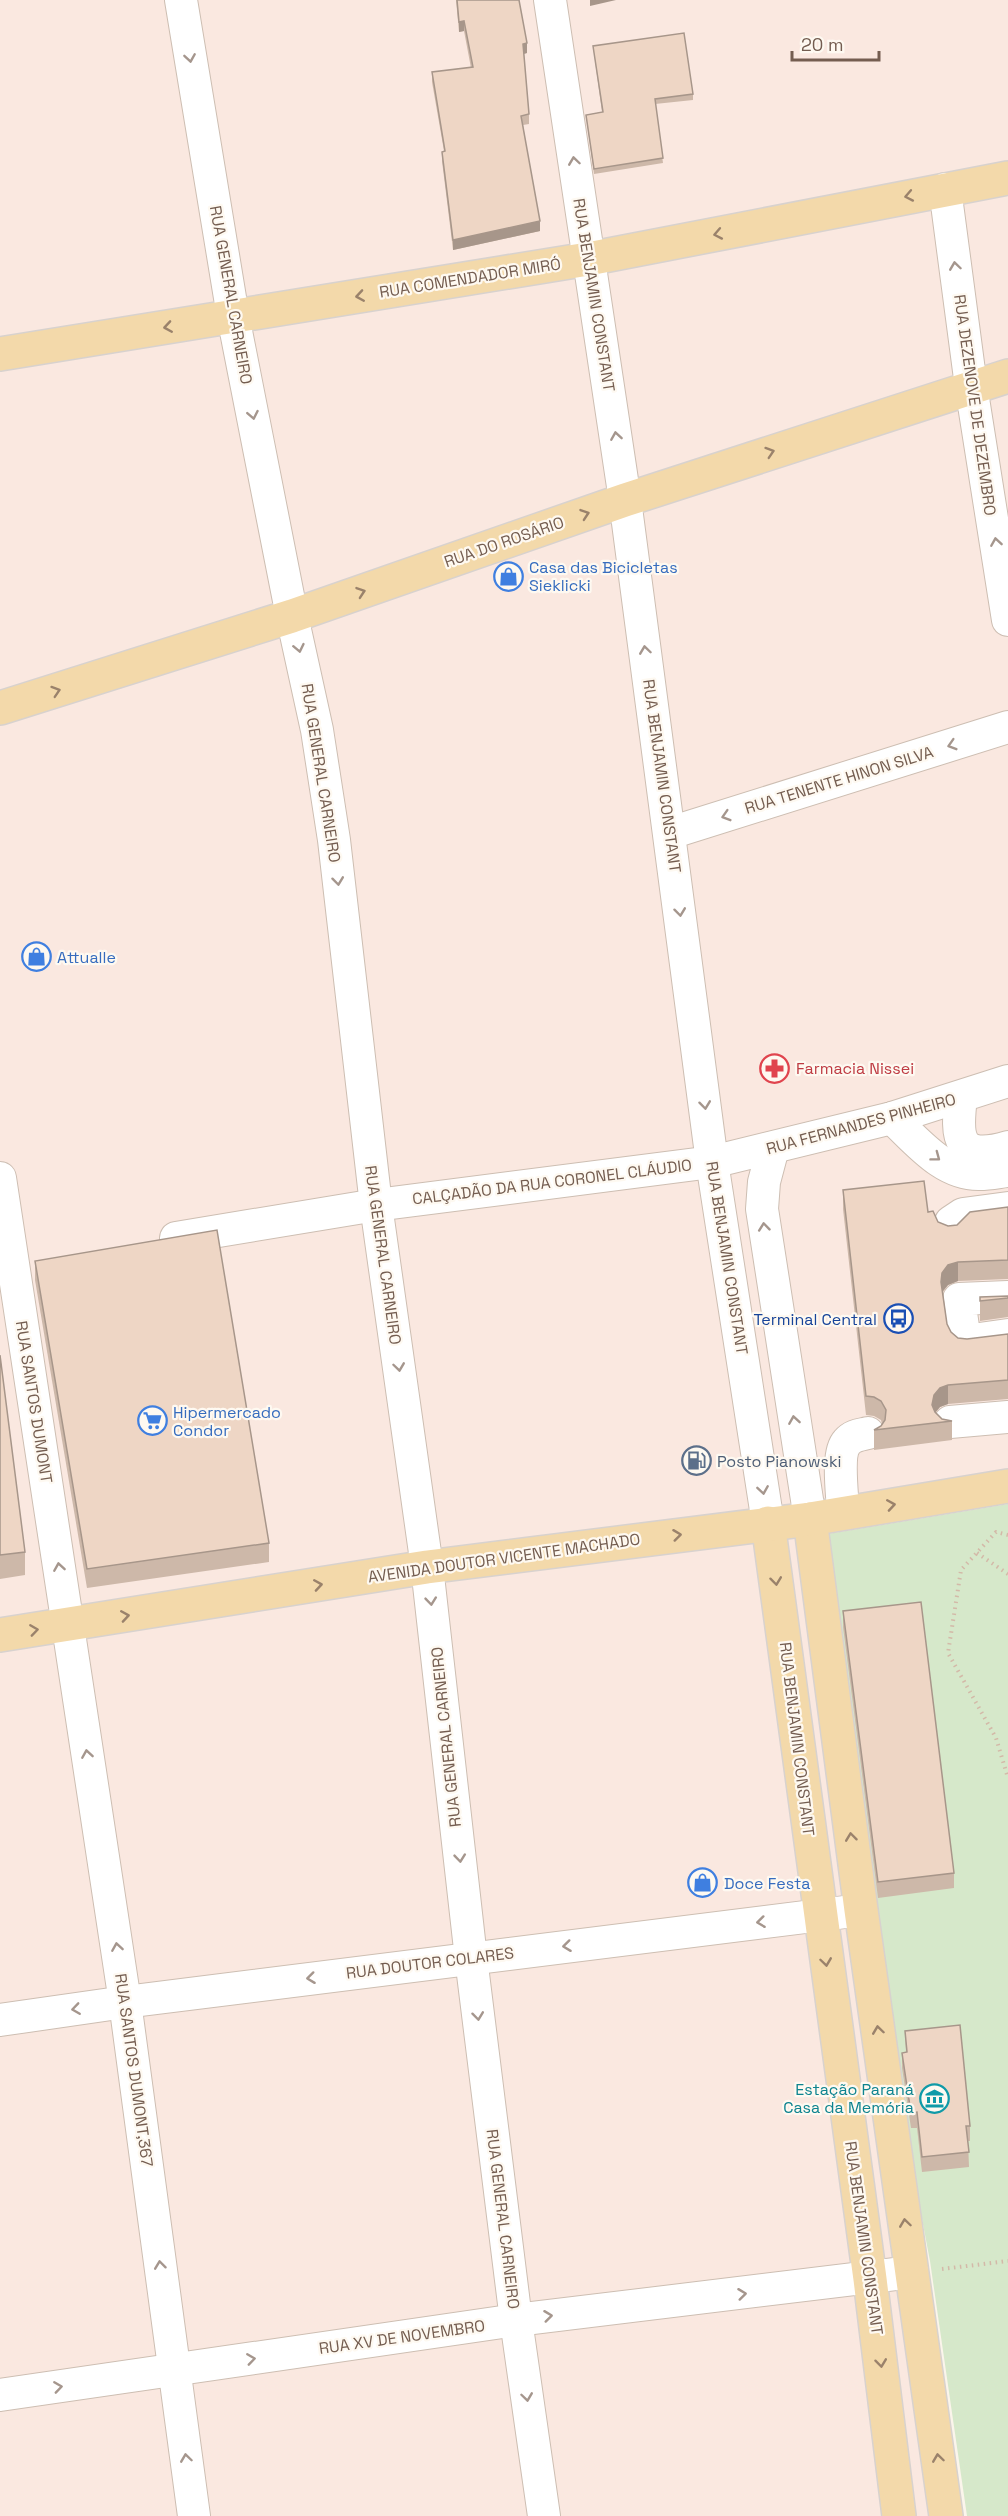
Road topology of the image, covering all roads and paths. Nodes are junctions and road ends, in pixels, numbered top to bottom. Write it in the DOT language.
graph roads {
  1 [pos="181,0"];
  2 [pos="550,0"];
  3 [pos="1008,178"];
  4 [pos="945,189"];
  5 [pos="588,259"];
  6 [pos="233,316"];
  7 [pos="0,354"];
  8 [pos="1008,376"];
  9 [pos="971,386"];
  10 [pos="625,500"];
  11 [pos="292,616"];
  12 [pos="1008,620"];
  13 [pos="0,708"];
  14 [pos="1008,727"];
  15 [pos="670,833"];
  16 [pos="1008,1081"];
  17 [pos="961,1097"];
  18 [pos="892,1118"];
  19 [pos="1008,1147"];
  20 [pos="773,1148"];
  21 [pos="712,1162"];
  22 [pos="1008,1171"];
  23 [pos="0,1178"];
  24 [pos="376,1205"];
  25 [pos="1008,1208"];
  26 [pos="950,1228"];
  27 [pos="154,1242"];
  28 [pos="17,1265"];
  29 [pos="1008,1297"];
  30 [pos="1008,1335"];
  31 [pos="1008,1417"];
  32 [pos="966,1418"];
  33 [pos="868,1433"];
  34 [pos="1008,1486"];
  35 [pos="843,1513"];
  36 [pos="810,1519"];
  37 [pos="768,1523"];
  38 [pos="1008,1535"];
  39 [pos="976,1553"];
  40 [pos="427,1567"];
  41 [pos="1008,1574"];
  42 [pos="68,1625"];
  43 [pos="0,1635"];
  44 [pos="1008,1778"];
  45 [pos="861,1910"];
  46 [pos="820,1914"];
  47 [pos="471,1958"];
  48 [pos="125,2002"];
  49 [pos="0,2020"];
  50 [pos="1008,2261"];
  51 [pos="912,2272"];
  52 [pos="870,2279"];
  53 [pos="516,2320"];
  54 [pos="174,2371"];
  55 [pos="0,2395"];
  56 [pos="194,2516"];
  57 [pos="544,2516"];
  58 [pos="899,2516"];
  59 [pos="946,2516"];
  1 -- 6 [label="street, RUA GENERAL CARNEIRO, one-way"];
  5 -- 2 [label="street, RUA BENJAMIN CONSTANT, one-way"];
  3 -- 4 [label="main road, RUA COMENDADOR MIRÓ"];
  4 -- 5 [label="main road, RUA COMENDADOR MIRÓ, one-way"];
  9 -- 4 [label="street, RUA DEZENOVE DE DEZEMBRO, one-way"];
  5 -- 6 [label="main road, RUA COMENDADOR MIRÓ, one-way"];
  10 -- 5 [label="street, RUA BENJAMIN CONSTANT, one-way"];
  6 -- 7 [label="main road, RUA COMENDADOR MIRÓ, one-way"];
  6 -- 11 [label="street, RUA GENERAL CARNEIRO, one-way"];
  8 -- 9 [label="main road, RUA DO ROSÁRIO"];
  10 -- 9 [label="main road, RUA DO ROSÁRIO, one-way"];
  12 -- 9 [label="street, RUA DEZENOVE DE DEZEMBRO, one-way"];
  11 -- 10 [label="main road, RUA DO ROSÁRIO, one-way"];
  15 -- 10 [label="street, RUA BENJAMIN CONSTANT, one-way"];
  13 -- 11 [label="main road, RUA DO ROSÁRIO, one-way"];
  11 -- 24 [label="street, RUA GENERAL CARNEIRO, one-way"];
  14 -- 15 [label="street, RUA TENENTE HINON SILVA, one-way"];
  15 -- 21 [label="street, RUA BENJAMIN CONSTANT, one-way"];
  16 -- 17 [label="street, RUA FERNANDES PINHEIRO"];
  17 -- 18 [label="street, RUA FERNANDES PINHEIRO"];
  17 -- 19 [label="street"];
  18 -- 20 [label="street, RUA FERNANDES PINHEIRO"];
  18 -- 22 [label="street, one-way"];
  20 -- 21 [label="street, RUA FERNANDES PINHEIRO"];
  36 -- 20 [label="street, one-way"];
  21 -- 24 [label="street, CALÇADÃO DA RUA CORONEL CLÁUDIO"];
  21 -- 37 [label="street, RUA BENJAMIN CONSTANT, one-way"];
  23 -- 28 [label="street, RUA SANTOS DUMONT"];
  24 -- 27 [label="street, CALÇADÃO DA RUA CORONEL CLÁUDIO"];
  24 -- 40 [label="street, RUA GENERAL CARNEIRO, one-way"];
  25 -- 26 [label="street"];
  42 -- 28 [label="street, RUA SANTOS DUMONT, one-way"];
  29 -- 30 [label="street"];
  31 -- 32 [label="street"];
  33 -- 35 [label="street"];
  35 -- 34 [label="main road, AVENIDA DOUTOR VICENTE MACHADO, one-way"];
  35 -- 36 [label="main road, AVENIDA DOUTOR VICENTE MACHADO"];
  36 -- 37 [label="main road, AVENIDA DOUTOR VICENTE MACHADO"];
  45 -- 36 [label="main road, one-way"];
  40 -- 37 [label="main road, AVENIDA DOUTOR VICENTE MACHADO, one-way"];
  37 -- 46 [label="main road, RUA BENJAMIN CONSTANT, one-way"];
  38 -- 39 [label="path"];
  39 -- 41 [label="path"];
  39 -- 44 [label="path"];
  42 -- 40 [label="main road, AVENIDA DOUTOR VICENTE MACHADO, one-way"];
  40 -- 47 [label="street, RUA GENERAL CARNEIRO, one-way"];
  43 -- 42 [label="main road, AVENIDA DOUTOR VICENTE MACHADO, one-way"];
  48 -- 42 [label="street, RUA SANTOS DUMONT,367, one-way"];
  45 -- 46 [label="street, RUA DOUTOR COLARES"];
  51 -- 45 [label="main road, one-way"];
  46 -- 47 [label="street, RUA DOUTOR COLARES, one-way"];
  46 -- 52 [label="main road, RUA BENJAMIN CONSTANT, one-way"];
  47 -- 48 [label="street, RUA DOUTOR COLARES, one-way"];
  47 -- 53 [label="street, RUA GENERAL CARNEIRO, one-way"];
  48 -- 49 [label="street, RUA DOUTOR COLARES, one-way"];
  54 -- 48 [label="street, RUA SANTOS DUMONT,367, one-way"];
  50 -- 51 [label="path"];
  51 -- 52 [label="street, RUA XV DE NOVEMBRO"];
  59 -- 51 [label="main road, one-way"];
  53 -- 52 [label="street, RUA XV DE NOVEMBRO, one-way"];
  52 -- 58 [label="main road, RUA BENJAMIN CONSTANT, one-way"];
  54 -- 53 [label="street, RUA XV DE NOVEMBRO, one-way"];
  53 -- 57 [label="street, RUA GENERAL CARNEIRO, one-way"];
  55 -- 54 [label="street, RUA XV DE NOVEMBRO, one-way"];
  56 -- 54 [label="street, RUA SANTOS DUMONT,367, one-way"];
}
